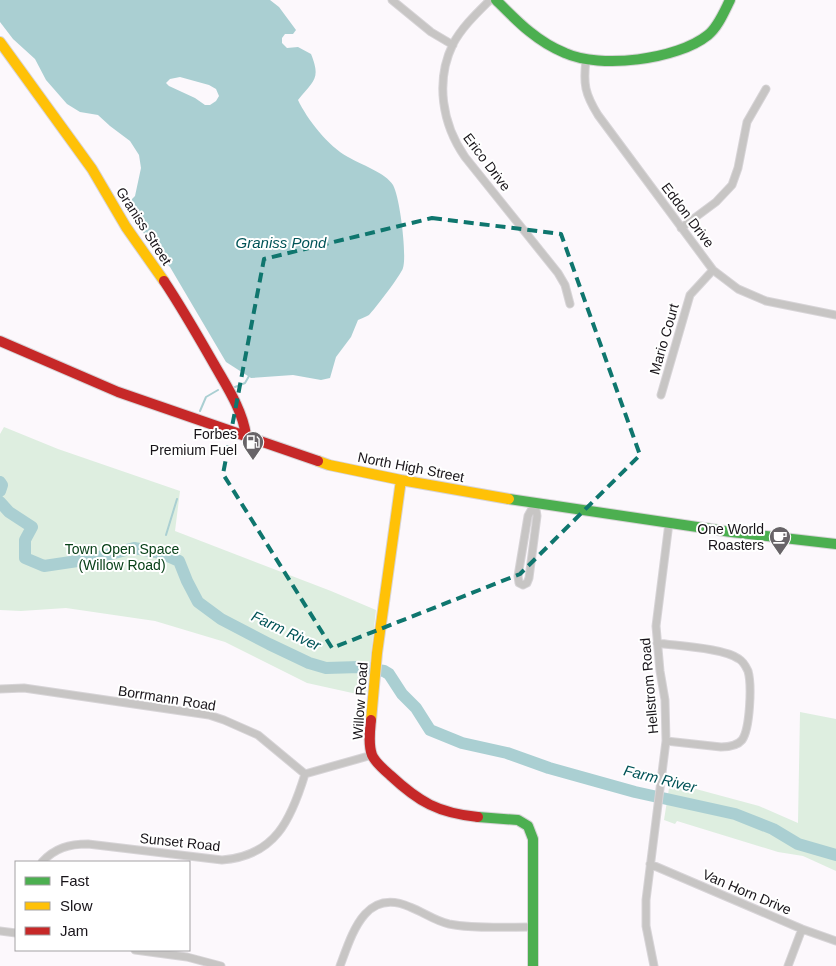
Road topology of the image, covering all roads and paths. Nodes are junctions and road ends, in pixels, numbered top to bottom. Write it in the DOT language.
graph roads {
  1 [pos="392,0"];
  2 [pos="490,0"];
  3 [pos="496,0"];
  4 [pos="730,0"];
  5 [pos="0,42"];
  6 [pos="452,45"];
  7 [pos="586,60"];
  8 [pos="766,89"];
  9 [pos="681,228"];
  10 [pos="713,270"];
  11 [pos="570,304"];
  12 [pos="836,314"];
  13 [pos="0,341"];
  14 [pos="661,395"];
  15 [pos="246,435"];
  16 [pos="401,480"];
  17 [pos="535,503"];
  18 [pos="669,523"];
  19 [pos="836,544"];
  20 [pos="657,643"];
  21 [pos="0,689"];
  22 [pos="666,740"];
  23 [pos="372,755"];
  24 [pos="306,774"];
  25 [pos="43,861"];
  26 [pos="650,864"];
  27 [pos="533,927"];
  28 [pos="802,929"];
  29 [pos="0,931"];
  30 [pos="15,933"];
  31 [pos="836,941"];
  32 [pos="142,951"];
  33 [pos="221,966"];
  34 [pos="340,966"];
  35 [pos="533,966"];
  36 [pos="654,966"];
  37 [pos="788,966"];
  1 -- 6 [label="street"];
  2 -- 6 [label="street, Erico Drive"];
  3 -- 7 [label="street"];
  4 -- 7 [label="street"];
  5 -- 15 [label="street, Graniss Street"];
  6 -- 11 [label="street, Erico Drive"];
  7 -- 9 [label="street, Eddon Drive"];
  8 -- 9 [label="street"];
  9 -- 10 [label="street, Eddon Drive"];
  10 -- 12 [label="street, Eddon Drive"];
  10 -- 14 [label="street, Mario Court"];
  13 -- 15 [label="street, North High Street"];
  15 -- 16 [label="street, North High Street"];
  16 -- 17 [label="street, North High Street"];
  16 -- 23 [label="street, Willow Road"];
  17 -- 17 [label="street"];
  17 -- 18 [label="street, North High Street"];
  18 -- 19 [label="street, North High Street"];
  18 -- 20 [label="street, Hellstrom Road"];
  20 -- 22 [label="street, Hellstrom Road"];
  20 -- 22 [label="street"];
  21 -- 24 [label="street, Borrmann Road"];
  22 -- 26 [label="street, Hellstrom Road"];
  23 -- 24 [label="street"];
  23 -- 27 [label="street, Willow Road"];
  24 -- 25 [label="street, Sunset Road"];
  26 -- 28 [label="street, Van Horn Drive"];
  26 -- 36 [label="street, Hellstrom Road"];
  27 -- 34 [label="street"];
  27 -- 35 [label="street, Willow Road"];
  28 -- 31 [label="street, Van Horn Drive"];
  28 -- 37 [label="street"];
  29 -- 30 [label="street"];
  32 -- 33 [label="street"];
}
